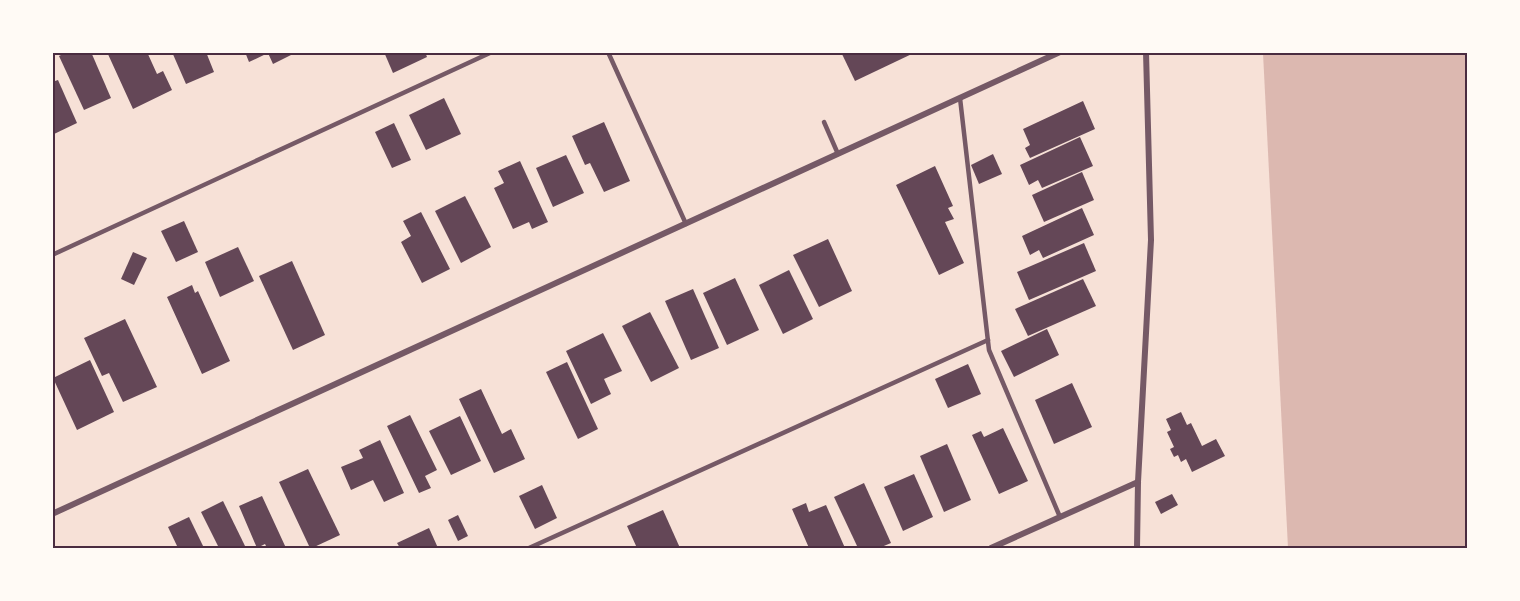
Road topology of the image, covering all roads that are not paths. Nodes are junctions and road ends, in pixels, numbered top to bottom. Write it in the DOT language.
graph roads {
  1 [pos="492,52"];
  2 [pos="608,52"];
  3 [pos="1060,52"];
  4 [pos="1146,52"];
  5 [pos="960,98"];
  6 [pos="824,122"];
  7 [pos="838,154"];
  8 [pos="686,224"];
  9 [pos="52,255"];
  10 [pos="988,340"];
  11 [pos="1138,482"];
  12 [pos="52,514"];
  13 [pos="1060,517"];
  14 [pos="529,549"];
  15 [pos="991,549"];
  16 [pos="1137,549"];
  1 -- 9 [label="lane"];
  2 -- 8 [label="lane"];
  3 -- 5 [label="street"];
  4 -- 11 [label="street"];
  5 -- 7 [label="street"];
  5 -- 10 [label="lane"];
  6 -- 7 [label="lane"];
  7 -- 8 [label="street"];
  8 -- 12 [label="street"];
  10 -- 13 [label="lane"];
  10 -- 14 [label="lane"];
  11 -- 13 [label="street"];
  11 -- 16 [label="street"];
  13 -- 15 [label="street"];
}
